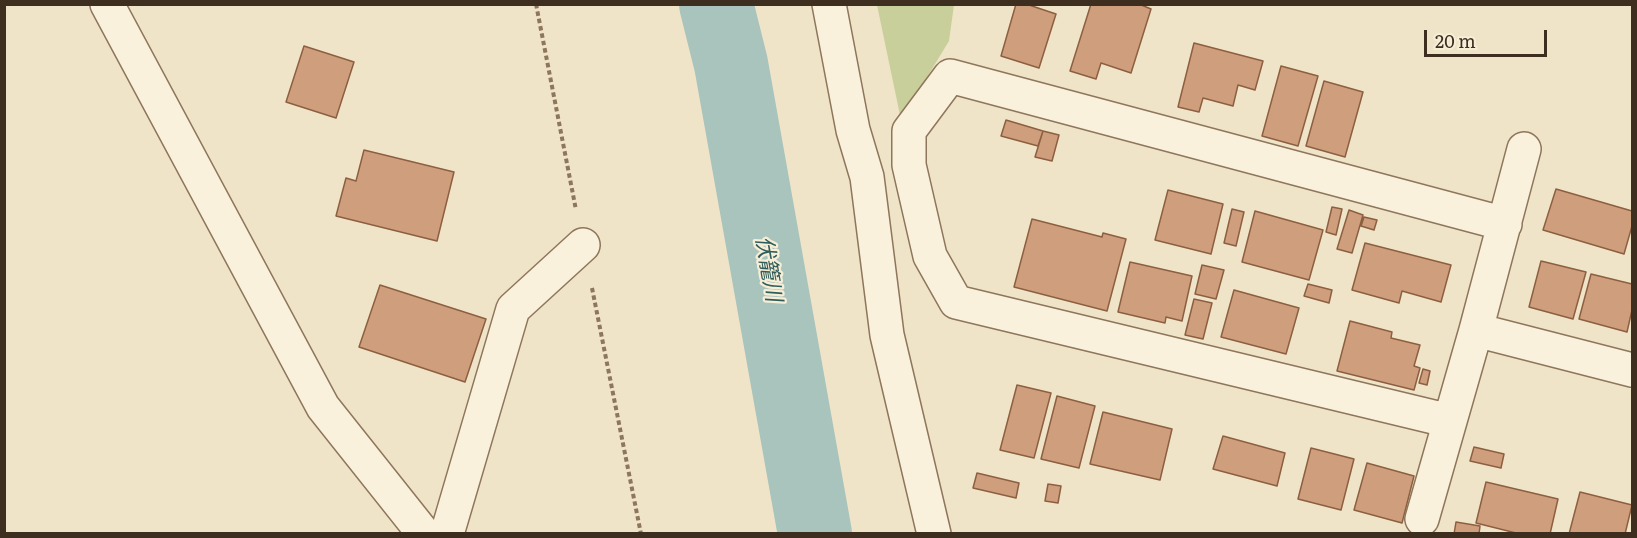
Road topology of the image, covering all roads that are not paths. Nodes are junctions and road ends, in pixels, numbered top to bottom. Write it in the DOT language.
graph roads {
  1 [pos="107,4"];
  2 [pos="829,4"];
  3 [pos="1524,149"];
  4 [pos="909,165"];
  5 [pos="867,177"];
  6 [pos="1505,224"];
  7 [pos="583,245"];
  8 [pos="1476,330"];
  9 [pos="1632,370"];
  10 [pos="1450,421"];
  11 [pos="1422,519"];
  12 [pos="424,534"];
  13 [pos="447,534"];
  14 [pos="934,534"];
  1 -- 12 [label="street"];
  2 -- 5 [label="street"];
  3 -- 6 [label="street"];
  4 -- 5 [label="street"];
  4 -- 6 [label="street"];
  4 -- 10 [label="street"];
  5 -- 14 [label="street"];
  6 -- 8 [label="street"];
  7 -- 13 [label="street"];
  8 -- 9 [label="street"];
  8 -- 10 [label="street"];
  10 -- 11 [label="street"];
}
